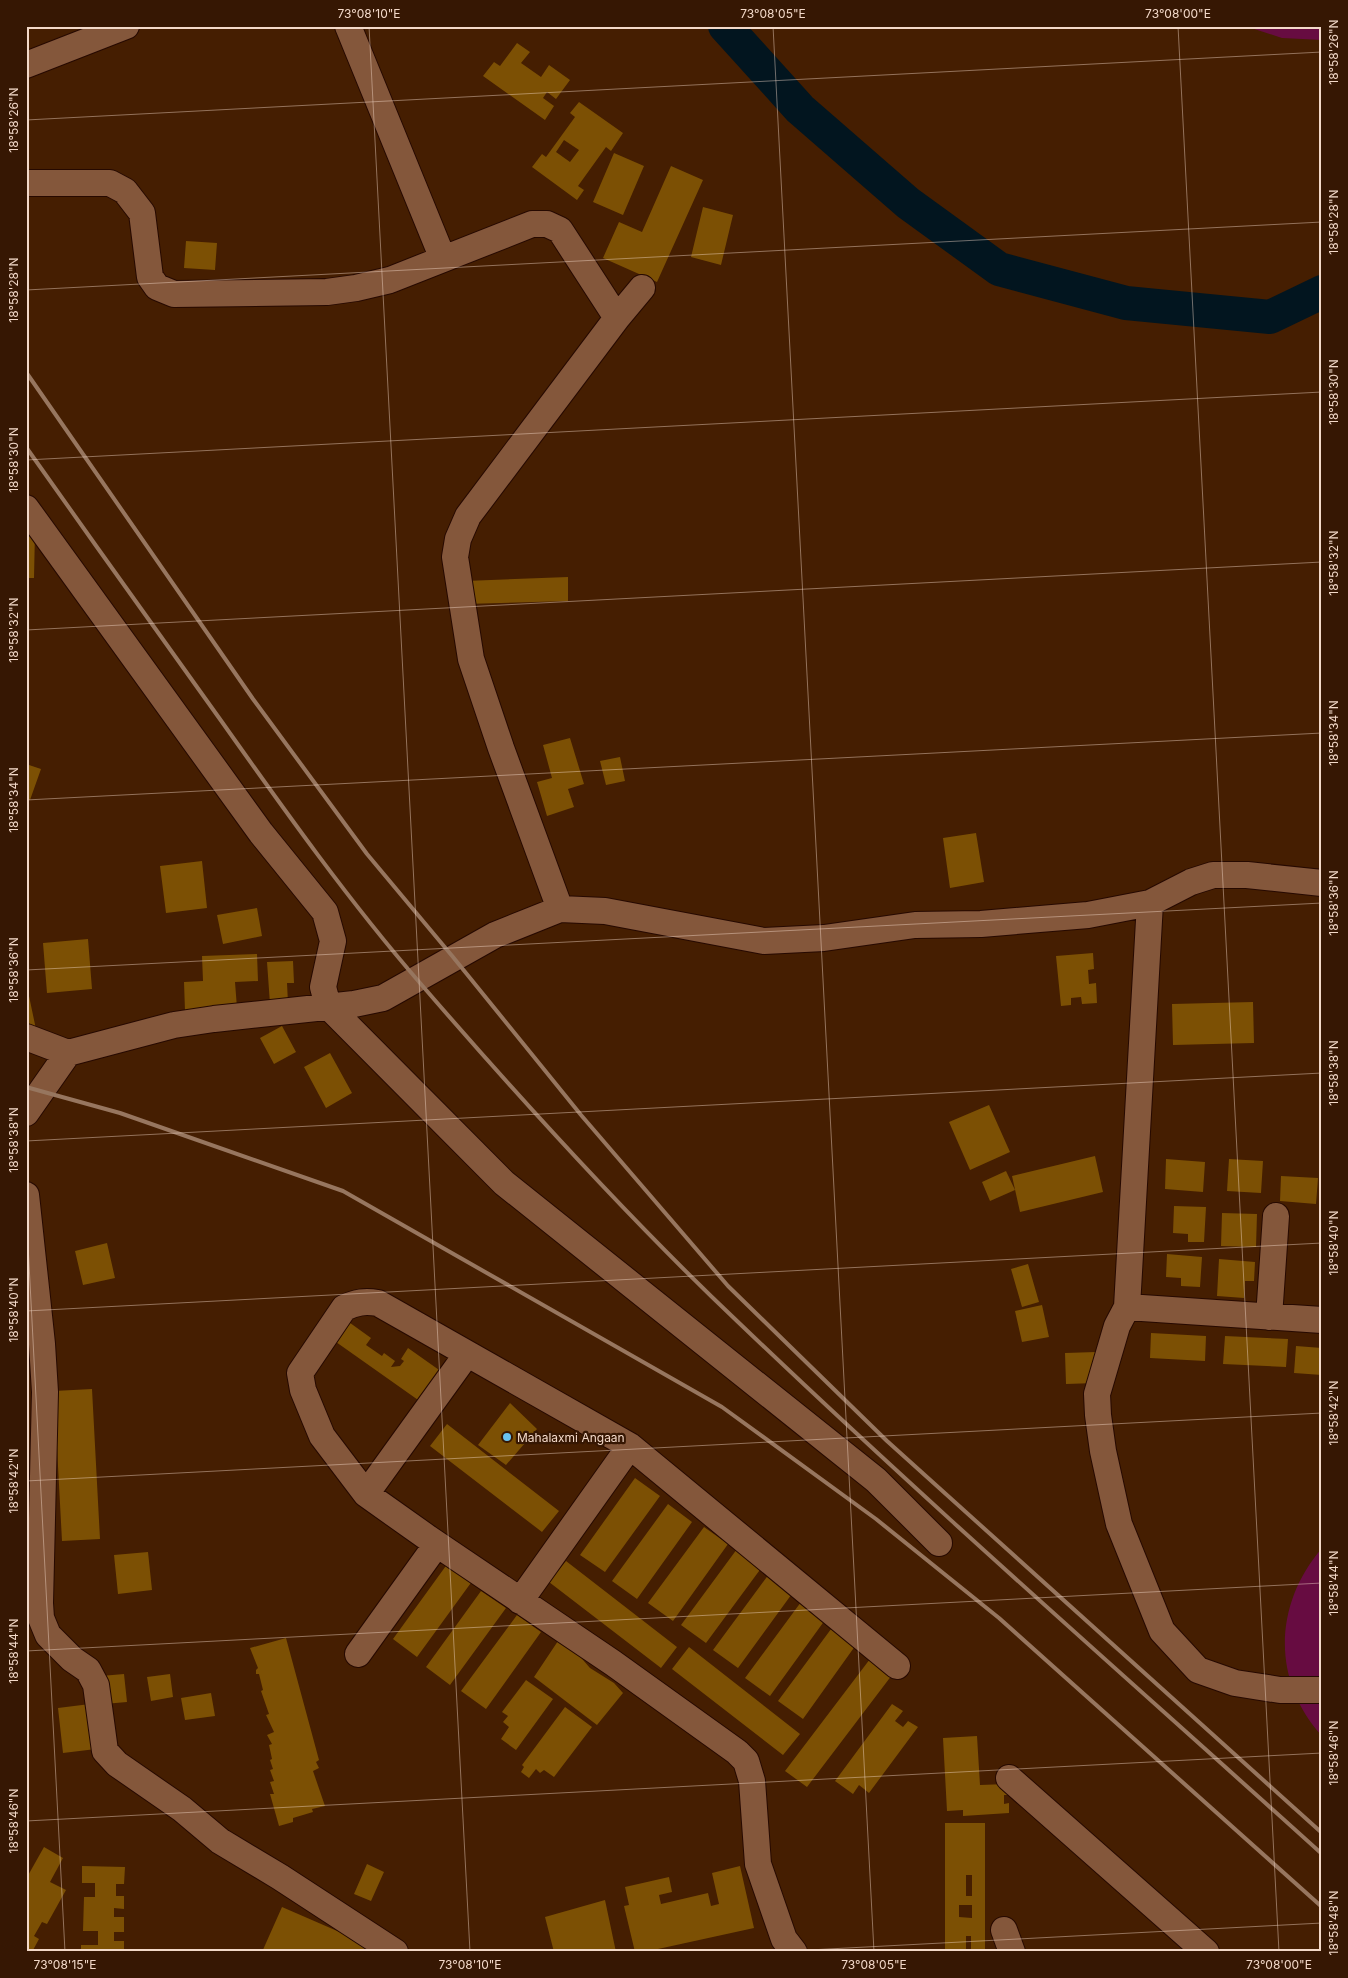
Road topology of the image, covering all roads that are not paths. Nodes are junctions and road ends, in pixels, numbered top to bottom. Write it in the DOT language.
graph roads {
  1 [pos="126,26"];
  2 [pos="348,26"];
  3 [pos="26,65"];
  4 [pos="26,183"];
  5 [pos="443,259"];
  6 [pos="642,288"];
  7 [pos="617,318"];
  8 [pos="26,508"];
  9 [pos="1322,883"];
  10 [pos="1150,903"];
  11 [pos="560,909"];
  12 [pos="328,1006"];
  13 [pos="26,1037"];
  14 [pos="68,1052"];
  15 [pos="26,1113"];
  16 [pos="26,1195"];
  17 [pos="1276,1216"];
  18 [pos="1127,1307"];
  19 [pos="1269,1317"];
  20 [pos="1322,1320"];
  21 [pos="467,1354"];
  22 [pos="630,1446"];
  23 [pos="366,1494"];
  24 [pos="437,1544"];
  25 [pos="939,1544"];
  26 [pos="520,1601"];
  27 [pos="358,1654"];
  28 [pos="897,1666"];
  29 [pos="1322,1690"];
  30 [pos="1009,1778"];
  31 [pos="395,1952"];
  32 [pos="794,1952"];
  33 [pos="1206,1952"];
  1 -- 3 [label="street"];
  2 -- 5 [label="street"];
  4 -- 5 [label="street"];
  5 -- 7 [label="street"];
  6 -- 7 [label="street"];
  7 -- 11 [label="street"];
  8 -- 12 [label="street"];
  9 -- 10 [label="street"];
  10 -- 11 [label="street"];
  10 -- 18 [label="street"];
  11 -- 12 [label="street"];
  12 -- 14 [label="street"];
  12 -- 25 [label="street"];
  13 -- 14 [label="street"];
  14 -- 15 [label="street"];
  16 -- 31 [label="street"];
  17 -- 19 [label="street"];
  18 -- 19 [label="street"];
  18 -- 29 [label="street"];
  19 -- 20 [label="street"];
  21 -- 22 [label="street"];
  21 -- 23 [label="street"];
  21 -- 23 [label="street"];
  22 -- 26 [label="street"];
  22 -- 28 [label="street"];
  23 -- 24 [label="street"];
  24 -- 26 [label="street"];
  24 -- 27 [label="street"];
  26 -- 32 [label="street"];
  30 -- 33 [label="street"];
}
